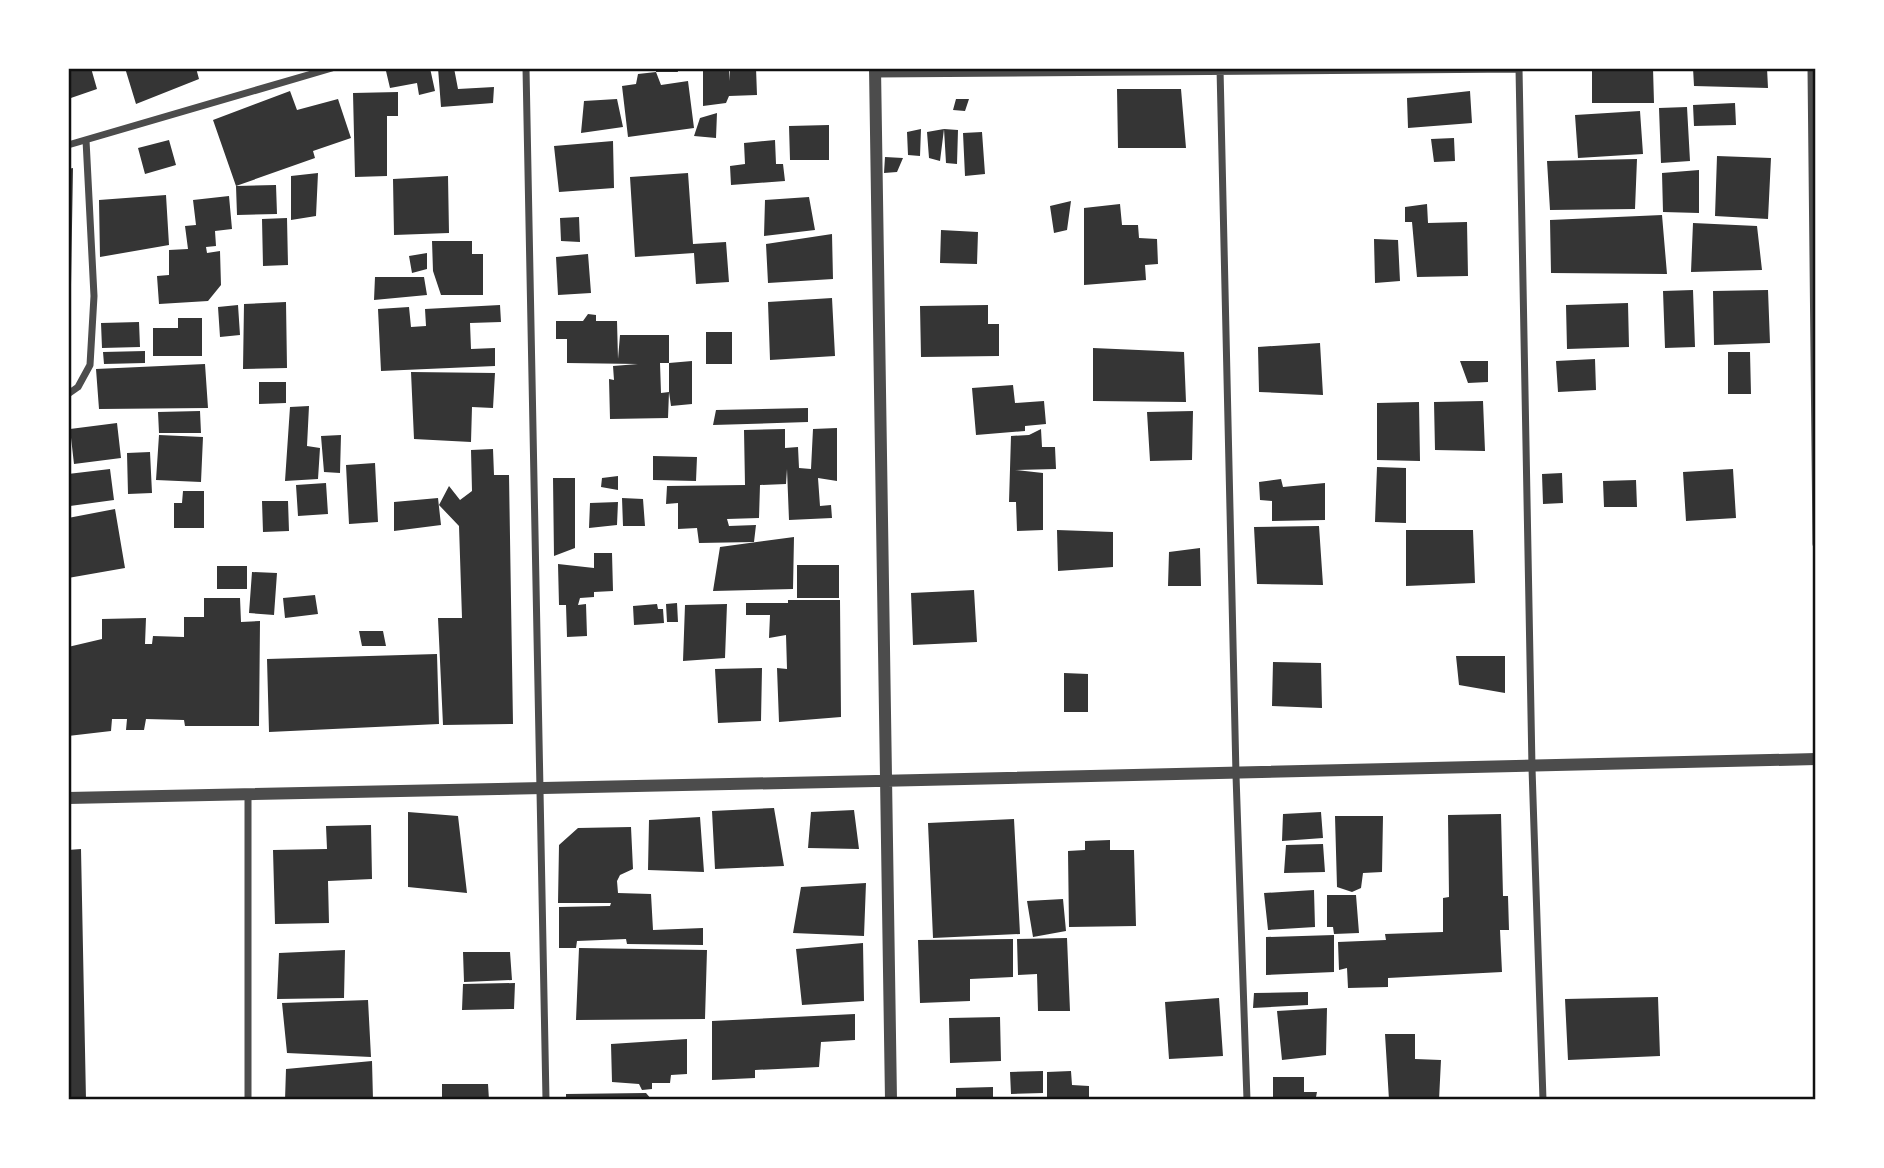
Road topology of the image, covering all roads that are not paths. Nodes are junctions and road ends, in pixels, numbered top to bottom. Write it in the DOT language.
graph roads {
  1 [pos="332,68"];
  2 [pos="526,68"];
  3 [pos="1811,68"];
  4 [pos="1519,69"];
  5 [pos="875,71"];
  6 [pos="1220,71"];
  7 [pos="86,140"];
  8 [pos="68,145"];
  9 [pos="68,394"];
  10 [pos="1816,544"];
  11 [pos="1816,759"];
  12 [pos="1532,768"];
  13 [pos="1236,775"];
  14 [pos="886,781"];
  15 [pos="540,786"];
  16 [pos="248,793"];
  17 [pos="68,798"];
  18 [pos="248,1100"];
  19 [pos="546,1100"];
  20 [pos="891,1100"];
  21 [pos="1247,1100"];
  22 [pos="1543,1100"];
  1 -- 7 [label="street"];
  2 -- 15 [label="street"];
  3 -- 10 [label="street"];
  4 -- 6 [label="street"];
  4 -- 12 [label="street"];
  5 -- 6 [label="street"];
  5 -- 14 [label="street"];
  6 -- 13 [label="street"];
  7 -- 8 [label="street"];
  7 -- 9 [label="street"];
  11 -- 12 [label="street"];
  12 -- 13 [label="street"];
  12 -- 22 [label="street"];
  13 -- 14 [label="street"];
  13 -- 21 [label="street"];
  14 -- 15 [label="street"];
  14 -- 20 [label="street"];
  15 -- 16 [label="street"];
  15 -- 19 [label="street"];
  16 -- 17 [label="street"];
  16 -- 18 [label="street"];
}
